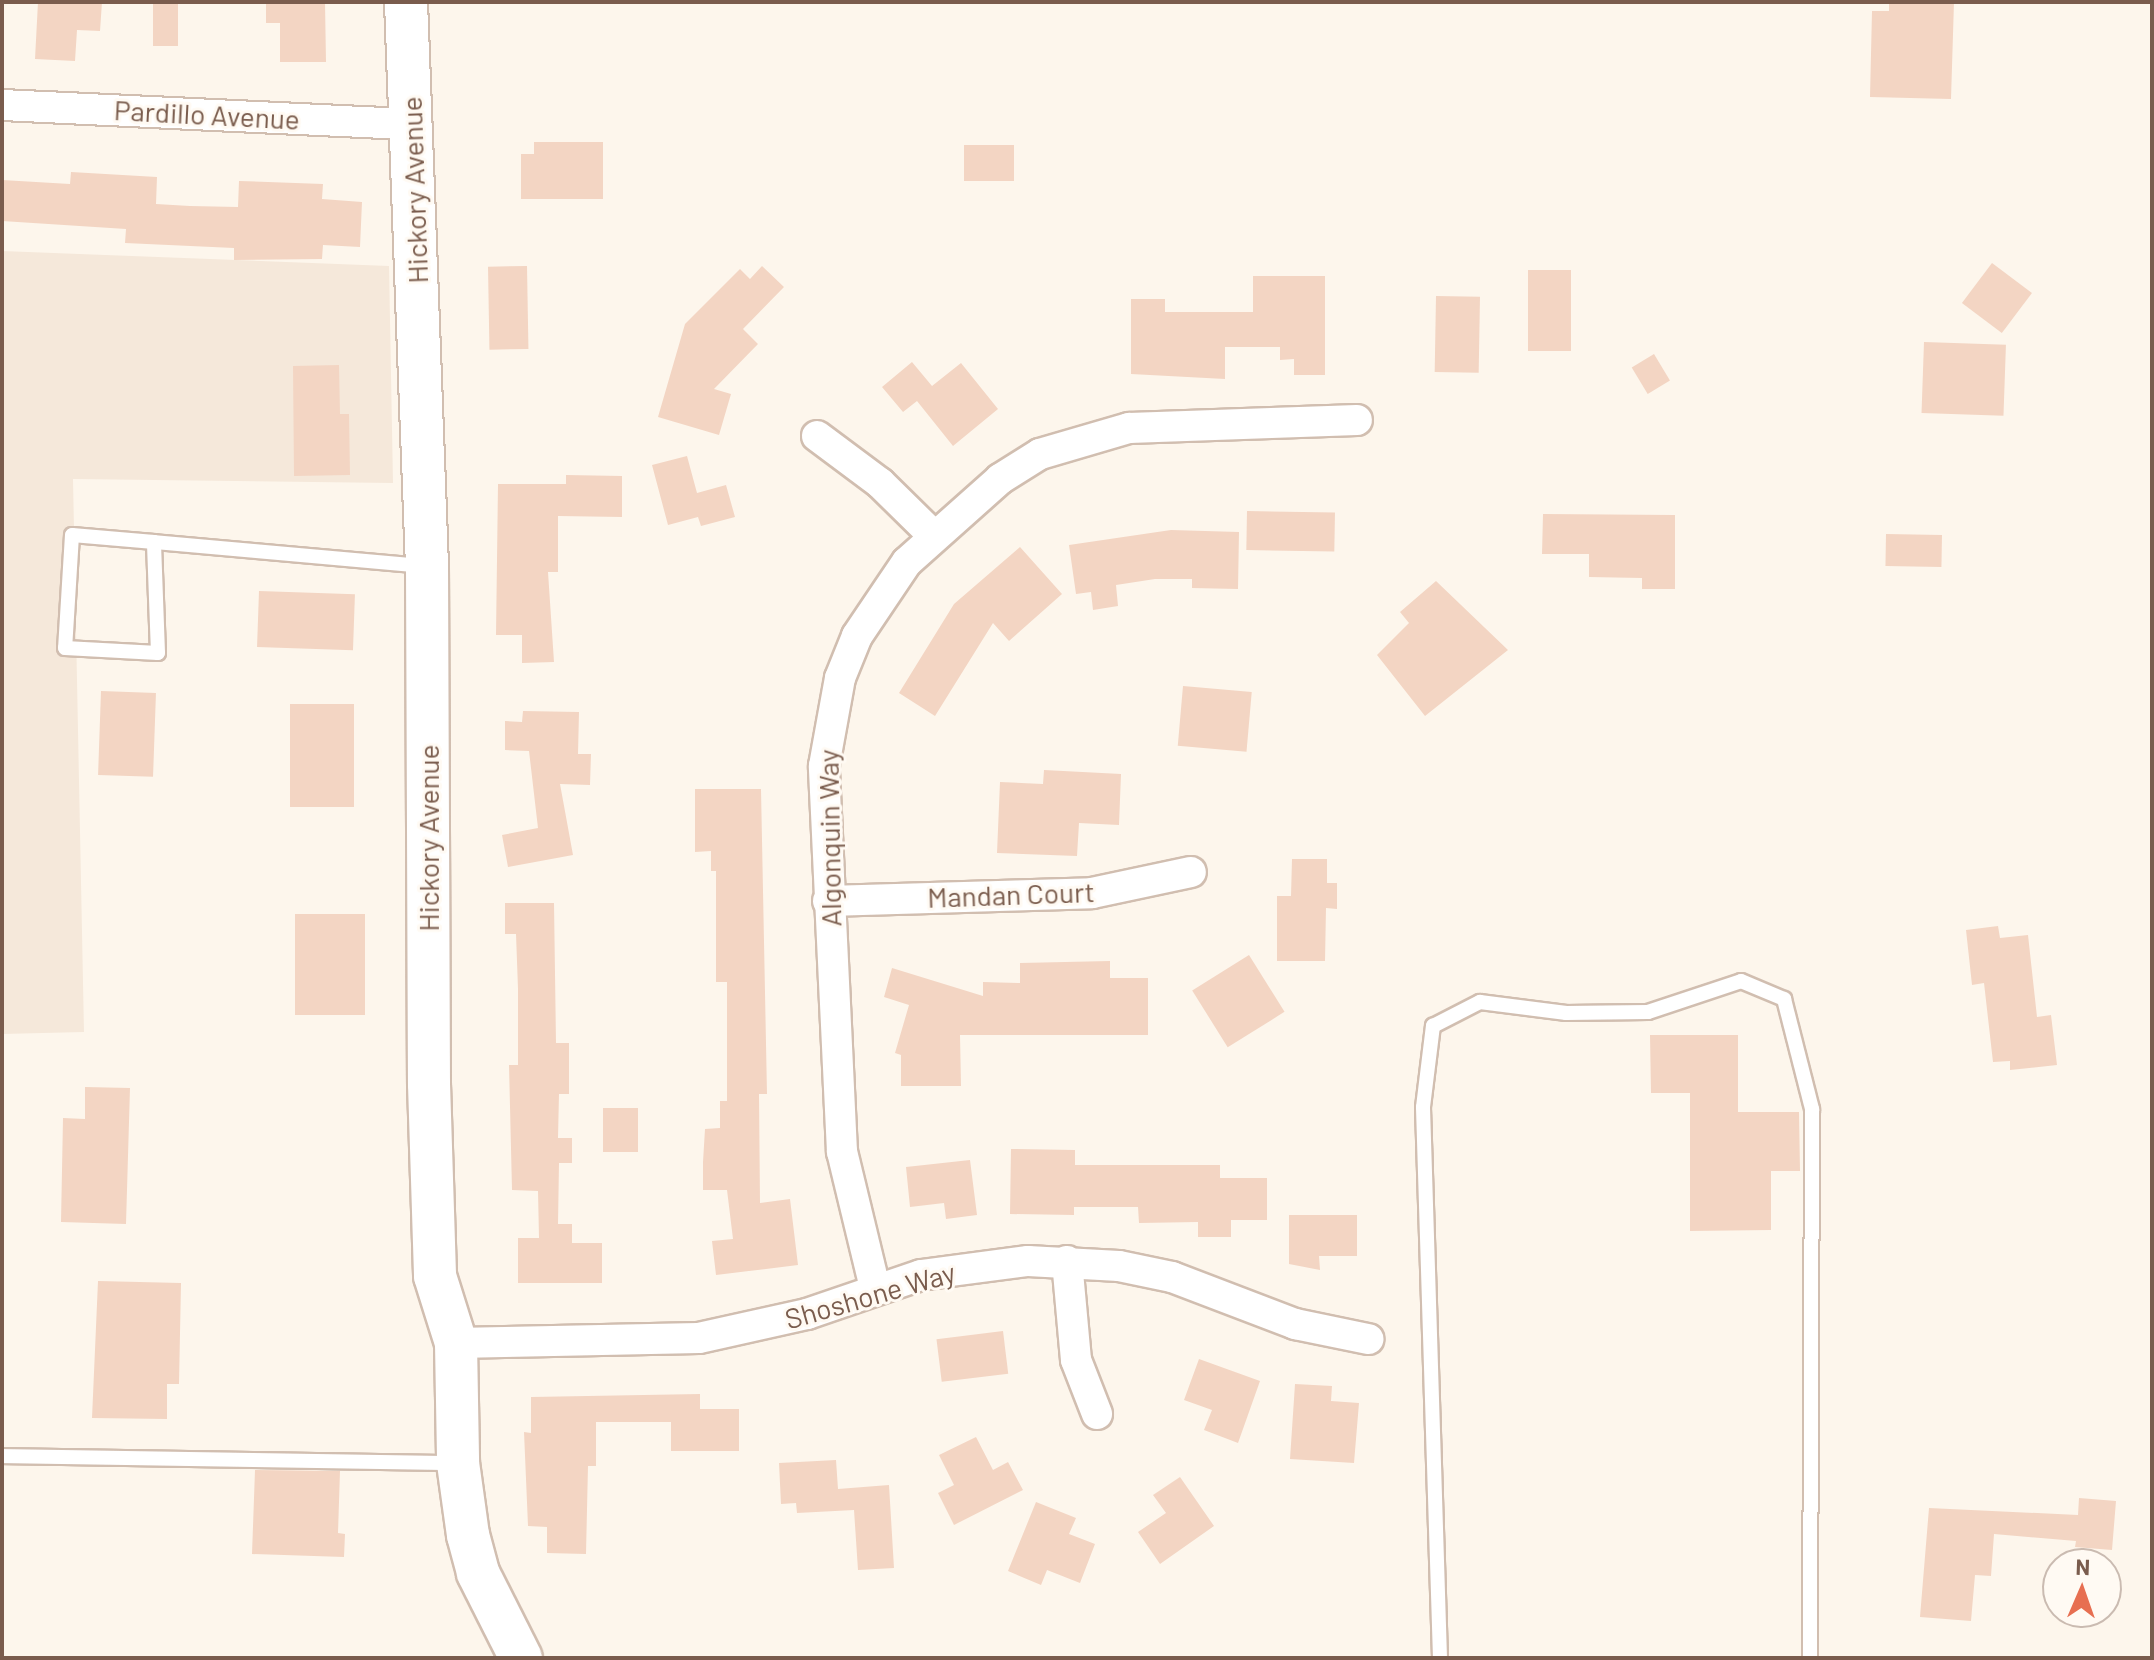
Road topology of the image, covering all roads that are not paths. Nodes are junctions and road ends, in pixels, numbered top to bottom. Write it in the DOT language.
graph roads {
  1 [pos="406,2"];
  2 [pos="2,105"];
  3 [pos="411,124"];
  4 [pos="1357,420"];
  5 [pos="817,436"];
  6 [pos="934,536"];
  7 [pos="154,542"];
  8 [pos="427,567"];
  9 [pos="1191,872"];
  10 [pos="828,901"];
  11 [pos="1067,1261"];
  12 [pos="875,1288"];
  13 [pos="1368,1339"];
  14 [pos="456,1343"];
  15 [pos="1097,1414"];
  16 [pos="2,1456"];
  17 [pos="458,1463"];
  18 [pos="1810,1656"];
  19 [pos="521,1658"];
  20 [pos="1440,1658"];
  1 -- 3 [label="street, Hickory Avenue"];
  2 -- 3 [label="street, Pardillo Avenue"];
  3 -- 8 [label="street, Hickory Avenue"];
  4 -- 6 [label="street, Algonquin Way"];
  5 -- 6 [label="street"];
  6 -- 10 [label="street, Algonquin Way"];
  7 -- 7 [label="lane"];
  7 -- 8 [label="lane"];
  8 -- 14 [label="street, Hickory Avenue"];
  9 -- 10 [label="street, Mandan Court"];
  10 -- 12 [label="street, Algonquin Way"];
  11 -- 12 [label="street, Shoshone Way"];
  11 -- 13 [label="street, Shoshone Way"];
  11 -- 15 [label="street"];
  12 -- 14 [label="street, Shoshone Way"];
  14 -- 17 [label="street, Hickory Avenue"];
  16 -- 17 [label="lane"];
  17 -- 19 [label="street, Hickory Avenue"];
  18 -- 20 [label="lane"];
}
